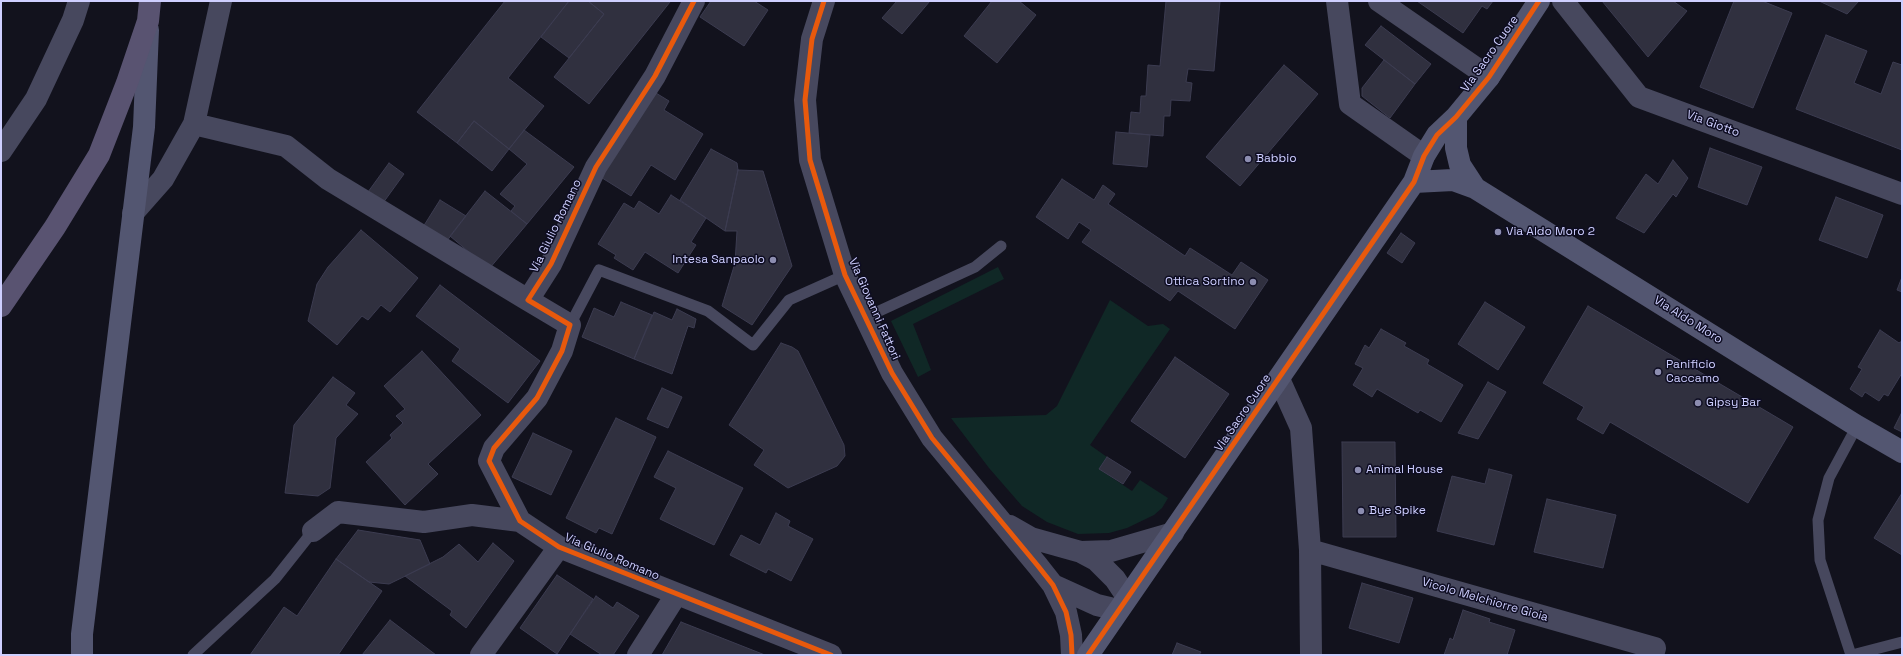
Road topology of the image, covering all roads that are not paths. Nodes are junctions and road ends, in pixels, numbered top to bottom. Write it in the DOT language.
graph roads {
  1 [pos="79,1"];
  2 [pos="221,1"];
  3 [pos="694,1"];
  4 [pos="824,1"];
  5 [pos="1337,1"];
  6 [pos="1379,1"];
  7 [pos="1539,1"];
  8 [pos="1563,1"];
  9 [pos="149,11"];
  10 [pos="1489,77"];
  11 [pos="1456,117"];
  12 [pos="194,124"];
  13 [pos="1,151"];
  14 [pos="1424,156"];
  15 [pos="1414,182"];
  16 [pos="1475,188"];
  17 [pos="1902,194"];
  18 [pos="133,213"];
  19 [pos="1001,246"];
  20 [pos="845,275"];
  21 [pos="528,300"];
  22 [pos="1,306"];
  23 [pos="864,318"];
  24 [pos="570,325"];
  25 [pos="1279,378"];
  26 [pos="1857,426"];
  27 [pos="1902,452"];
  28 [pos="520,521"];
  29 [pos="1002,522"];
  30 [pos="313,531"];
  31 [pos="1173,533"];
  32 [pos="559,547"];
  33 [pos="1310,550"];
  34 [pos="1081,552"];
  35 [pos="1053,586"];
  36 [pos="676,595"];
  37 [pos="1123,604"];
  38 [pos="1902,642"];
  39 [pos="82,655"];
  40 [pos="192,655"];
  41 [pos="481,655"];
  42 [pos="638,655"];
  43 [pos="831,655"];
  44 [pos="1072,655"];
  45 [pos="1088,655"];
  46 [pos="1311,655"];
  47 [pos="1653,655"];
  48 [pos="1851,655"];
  1 -- 13 [label="street"];
  2 -- 12 [label="street"];
  3 -- 21 [label="street, Via Giulio Romano"];
  4 -- 20 [label="street, Via Giovanni Fattori"];
  5 -- 14 [label="street"];
  6 -- 10 [label="street"];
  7 -- 10 [label="street, Via Sacro Cuore"];
  8 -- 17 [label="street, Via Giotto"];
  9 -- 18 [label="street"];
  9 -- 22 [label="main road"];
  10 -- 11 [label="street, Via Sacro Cuore"];
  11 -- 14 [label="street, Via Sacro Cuore"];
  11 -- 16 [label="street"];
  12 -- 18 [label="street"];
  12 -- 21 [label="street"];
  14 -- 15 [label="street, Via Sacro Cuore"];
  15 -- 16 [label="street"];
  15 -- 25 [label="street, Via Sacro Cuore"];
  16 -- 26 [label="street, Via Aldo Moro"];
  18 -- 39 [label="street"];
  19 -- 23 [label="lane"];
  20 -- 23 [label="street, Via Giovanni Fattori"];
  20 -- 24 [label="lane"];
  21 -- 24 [label="street"];
  23 -- 29 [label="street, Via Giovanni Fattori"];
  24 -- 28 [label="street, Via Giulio Romano"];
  25 -- 31 [label="street, Via Sacro Cuore"];
  25 -- 33 [label="street"];
  26 -- 27 [label="street, Via Aldo Moro"];
  26 -- 48 [label="lane"];
  28 -- 30 [label="street"];
  28 -- 32 [label="street, Via Giulio Romano"];
  29 -- 34 [label="street"];
  29 -- 35 [label="street, Via Giovanni Fattori"];
  30 -- 40 [label="lane"];
  31 -- 34 [label="street"];
  31 -- 37 [label="street, Via Sacro Cuore"];
  32 -- 36 [label="street, Via Giulio Romano"];
  32 -- 41 [label="street"];
  33 -- 46 [label="street"];
  33 -- 47 [label="street, Vicolo Melchiorre Gioia"];
  34 -- 37 [label="street"];
  35 -- 37 [label="street"];
  35 -- 44 [label="street, Via Giovanni Fattori"];
  36 -- 42 [label="street"];
  36 -- 43 [label="street, Via Giulio Romano"];
  37 -- 45 [label="street, Via Sacro Cuore"];
  38 -- 48 [label="lane"];
}
